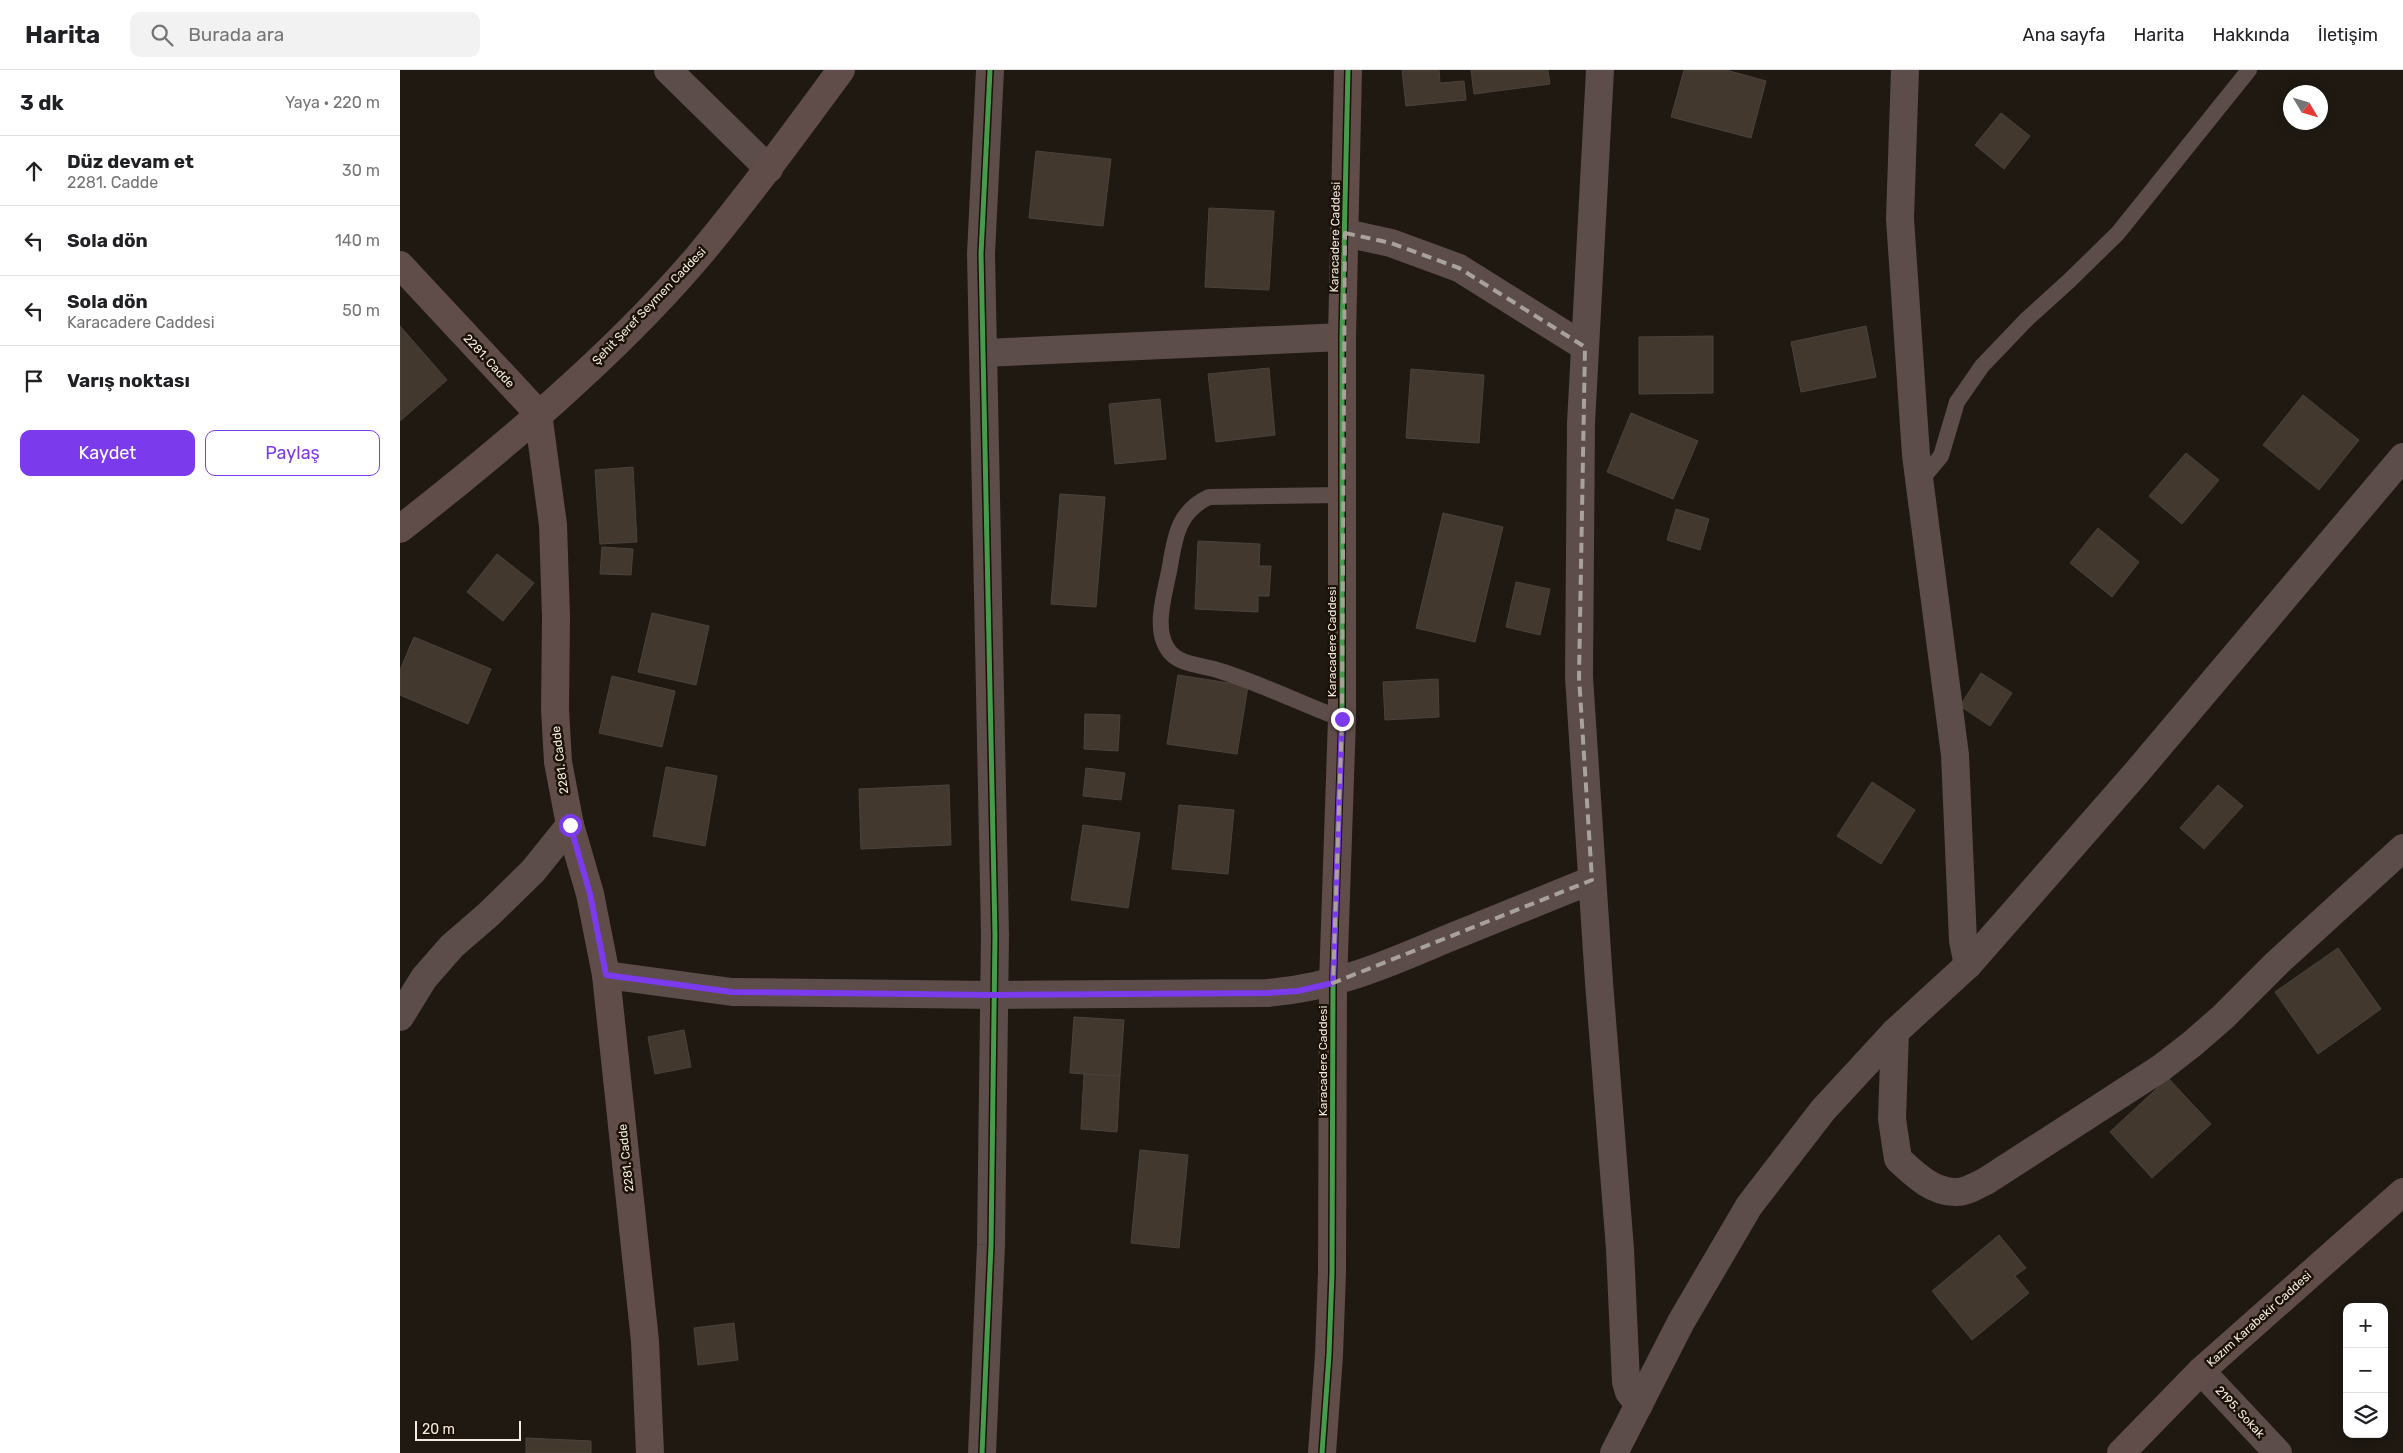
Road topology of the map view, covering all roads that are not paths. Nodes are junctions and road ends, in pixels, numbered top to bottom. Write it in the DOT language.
graph roads {
  1 [pos="668,70"];
  2 [pos="841,70"];
  3 [pos="990,70"];
  4 [pos="1348,70"];
  5 [pos="1600,70"];
  6 [pos="1905,70"];
  7 [pos="2249,70"];
  8 [pos="768,169"];
  9 [pos="1345,233"];
  10 [pos="400,265"];
  11 [pos="1342,337"];
  12 [pos="1585,347"];
  13 [pos="983,353"];
  14 [pos="538,413"];
  15 [pos="2403,456"];
  16 [pos="1920,481"];
  17 [pos="1342,496"];
  18 [pos="400,529"];
  19 [pos="1342,719"];
  20 [pos="570,825"];
  21 [pos="2403,848"];
  22 [pos="1592,880"];
  23 [pos="1968,965"];
  24 [pos="606,975"];
  25 [pos="1333,983"];
  26 [pos="995,995"];
  27 [pos="400,1017"];
  28 [pos="1895,1032"];
  29 [pos="2403,1192"];
  30 [pos="2201,1371"];
  31 [pos="1639,1405"];
  32 [pos="650,1453"];
  33 [pos="982,1453"];
  34 [pos="1322,1453"];
  35 [pos="1614,1453"];
  36 [pos="2122,1453"];
  37 [pos="2278,1453"];
  1 -- 8 [label="street"];
  2 -- 8 [label="street, Şehit Şeref Seymen Caddesi"];
  3 -- 13 [label="street"];
  4 -- 9 [label="street, Karacadere Caddesi"];
  5 -- 12 [label="street"];
  6 -- 16 [label="street"];
  7 -- 16 [label="lane"];
  8 -- 14 [label="street, Şehit Şeref Seymen Caddesi"];
  9 -- 11 [label="street, Karacadere Caddesi"];
  9 -- 12 [label="street"];
  10 -- 14 [label="street, 2281. Cadde"];
  11 -- 13 [label="street"];
  11 -- 17 [label="street, Karacadere Caddesi"];
  12 -- 22 [label="street"];
  13 -- 26 [label="street"];
  14 -- 18 [label="street, Şehit Şeref Seymen Caddesi"];
  14 -- 20 [label="street, 2281. Cadde"];
  15 -- 23 [label="street"];
  16 -- 23 [label="street"];
  17 -- 19 [label="street, Karacadere Caddesi"];
  17 -- 19 [label="lane"];
  19 -- 25 [label="street, Karacadere Caddesi"];
  20 -- 24 [label="street, 2281. Cadde"];
  20 -- 27 [label="street"];
  21 -- 28 [label="street"];
  22 -- 25 [label="street"];
  22 -- 31 [label="street"];
  23 -- 28 [label="street"];
  24 -- 26 [label="street"];
  24 -- 32 [label="street, 2281. Cadde"];
  25 -- 26 [label="street"];
  25 -- 34 [label="street, Karacadere Caddesi"];
  26 -- 33 [label="street"];
  28 -- 31 [label="street"];
  29 -- 30 [label="street, Kazım Karabekir Caddesi"];
  30 -- 36 [label="street, Kazım Karabekir Caddesi"];
  30 -- 37 [label="street, 2195. Sokak"];
  31 -- 35 [label="street"];
}
